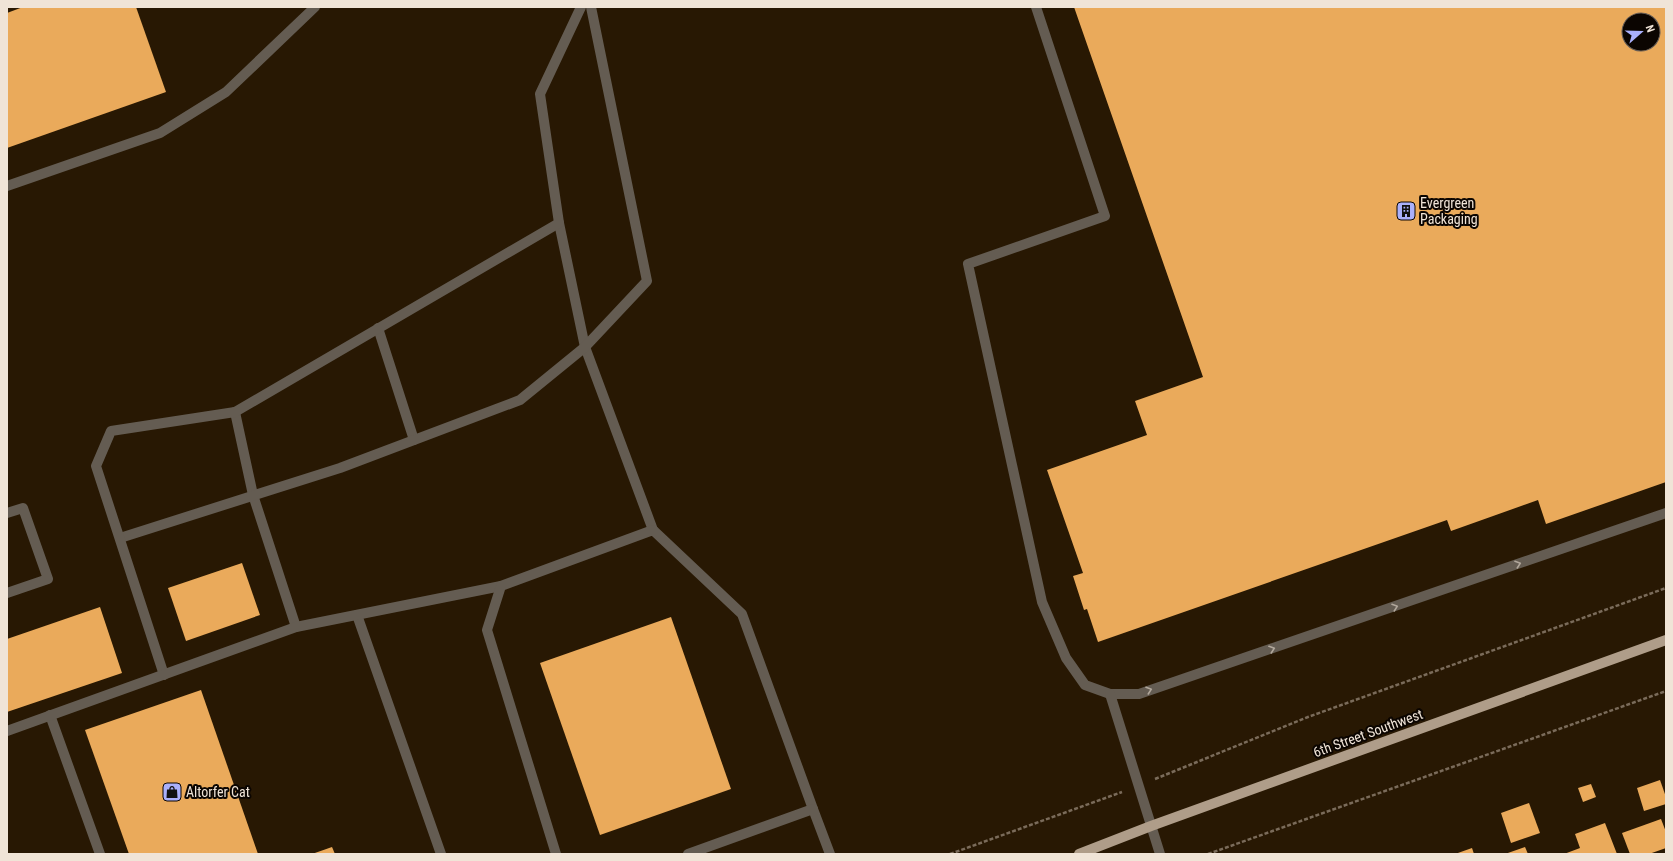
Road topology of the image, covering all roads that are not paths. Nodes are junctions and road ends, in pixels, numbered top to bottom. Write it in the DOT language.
graph roads {
  1 [pos="315,7"];
  2 [pos="581,7"];
  3 [pos="591,7"];
  4 [pos="1036,7"];
  5 [pos="7,186"];
  6 [pos="559,223"];
  7 [pos="378,328"];
  8 [pos="585,347"];
  9 [pos="235,412"];
  10 [pos="414,440"];
  11 [pos="253,495"];
  12 [pos="7,513"];
  13 [pos="1666,513"];
  14 [pos="653,530"];
  15 [pos="120,538"];
  16 [pos="501,586"];
  17 [pos="7,593"];
  18 [pos="357,615"];
  19 [pos="296,626"];
  20 [pos="1666,640"];
  21 [pos="164,675"];
  22 [pos="1110,694"];
  23 [pos="50,715"];
  24 [pos="7,731"];
  25 [pos="813,809"];
  26 [pos="1150,826"];
  27 [pos="100,854"];
  28 [pos="441,854"];
  29 [pos="556,854"];
  30 [pos="688,854"];
  31 [pos="830,854"];
  32 [pos="1079,854"];
  33 [pos="1160,854"];
  1 -- 5 [label="street"];
  2 -- 6 [label="street"];
  3 -- 8 [label="street"];
  4 -- 22 [label="street"];
  6 -- 7 [label="street"];
  6 -- 8 [label="street"];
  7 -- 9 [label="street"];
  7 -- 10 [label="street"];
  8 -- 10 [label="street"];
  8 -- 14 [label="street"];
  9 -- 11 [label="street"];
  9 -- 15 [label="street"];
  10 -- 11 [label="street"];
  11 -- 15 [label="street"];
  11 -- 19 [label="street"];
  12 -- 17 [label="street"];
  22 -- 13 [label="street, one-way"];
  14 -- 16 [label="street"];
  14 -- 25 [label="street"];
  15 -- 21 [label="street"];
  16 -- 18 [label="street"];
  16 -- 29 [label="street"];
  18 -- 19 [label="street"];
  18 -- 28 [label="street"];
  19 -- 21 [label="street"];
  20 -- 26 [label="main road, 6th Street Southwest"];
  21 -- 23 [label="street"];
  22 -- 26 [label="street"];
  23 -- 24 [label="street"];
  23 -- 27 [label="street"];
  25 -- 30 [label="street"];
  25 -- 31 [label="street"];
  26 -- 32 [label="main road, 6th Street Southwest"];
  26 -- 33 [label="street"];
}
